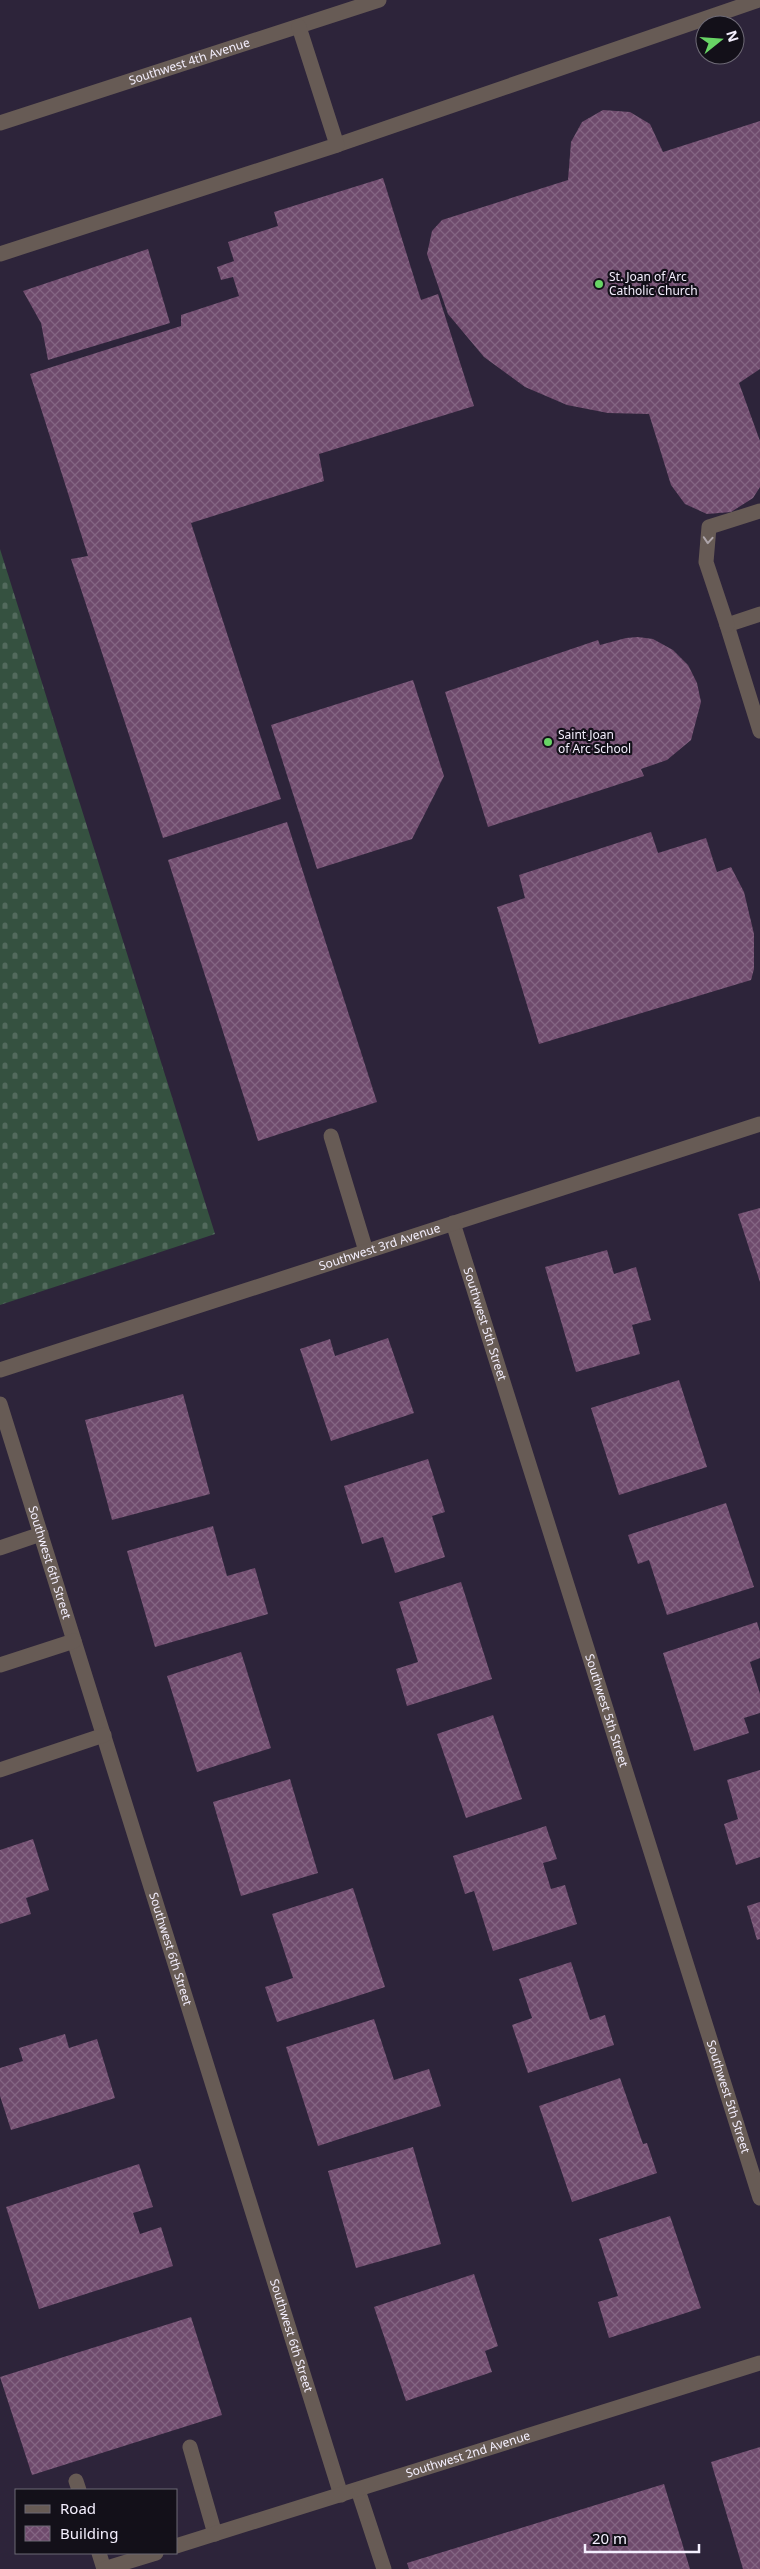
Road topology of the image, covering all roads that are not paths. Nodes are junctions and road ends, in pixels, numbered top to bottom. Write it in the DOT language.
graph roads {
  1 [pos="379,0"];
  2 [pos="759,0"];
  3 [pos="362,3"];
  4 [pos="299,27"];
  5 [pos="0,123"];
  6 [pos="338,145"];
  7 [pos="0,254"];
  8 [pos="760,511"];
  9 [pos="760,614"];
  10 [pos="727,626"];
  11 [pos="760,731"];
  12 [pos="760,1124"];
  13 [pos="330,1136"];
  14 [pos="453,1224"];
  15 [pos="366,1251"];
  16 [pos="0,1370"];
  17 [pos="0,1404"];
  18 [pos="41,1534"];
  19 [pos="0,1548"];
  20 [pos="74,1641"];
  21 [pos="0,1665"];
  22 [pos="104,1735"];
  23 [pos="0,1770"];
  24 [pos="760,2198"];
  25 [pos="760,2363"];
  26 [pos="190,2447"];
  27 [pos="358,2490"];
  28 [pos="341,2495"];
  29 [pos="215,2534"];
  30 [pos="178,2545"];
  31 [pos="99,2554"];
  32 [pos="153,2554"];
  33 [pos="104,2569"];
  34 [pos="384,2569"];
  1 -- 3 [label="street, Southwest 4th Avenue"];
  2 -- 6 [label="street"];
  3 -- 4 [label="street, Southwest 4th Avenue"];
  4 -- 5 [label="street, Southwest 4th Avenue"];
  4 -- 6 [label="street"];
  6 -- 7 [label="street"];
  8 -- 10 [label="street, one-way"];
  9 -- 10 [label="street"];
  10 -- 11 [label="street"];
  12 -- 14 [label="street, Southwest 3rd Avenue"];
  13 -- 15 [label="street"];
  14 -- 15 [label="street, Southwest 3rd Avenue"];
  14 -- 24 [label="street, Southwest 5th Street"];
  15 -- 16 [label="street, Southwest 3rd Avenue"];
  17 -- 18 [label="street, Southwest 6th Street"];
  18 -- 19 [label="street"];
  18 -- 20 [label="street, Southwest 6th Street"];
  20 -- 21 [label="street"];
  20 -- 22 [label="street, Southwest 6th Street"];
  22 -- 23 [label="street"];
  22 -- 28 [label="street, Southwest 6th Street"];
  25 -- 27 [label="street, Southwest 2nd Avenue"];
  26 -- 29 [label="street"];
  27 -- 28 [label="street, Southwest 2nd Avenue"];
  27 -- 34 [label="street"];
  28 -- 29 [label="street, Southwest 2nd Avenue"];
  29 -- 30 [label="street, Southwest 2nd Avenue"];
  31 -- 33 [label="street"];
  32 -- 33 [label="street"];
}
